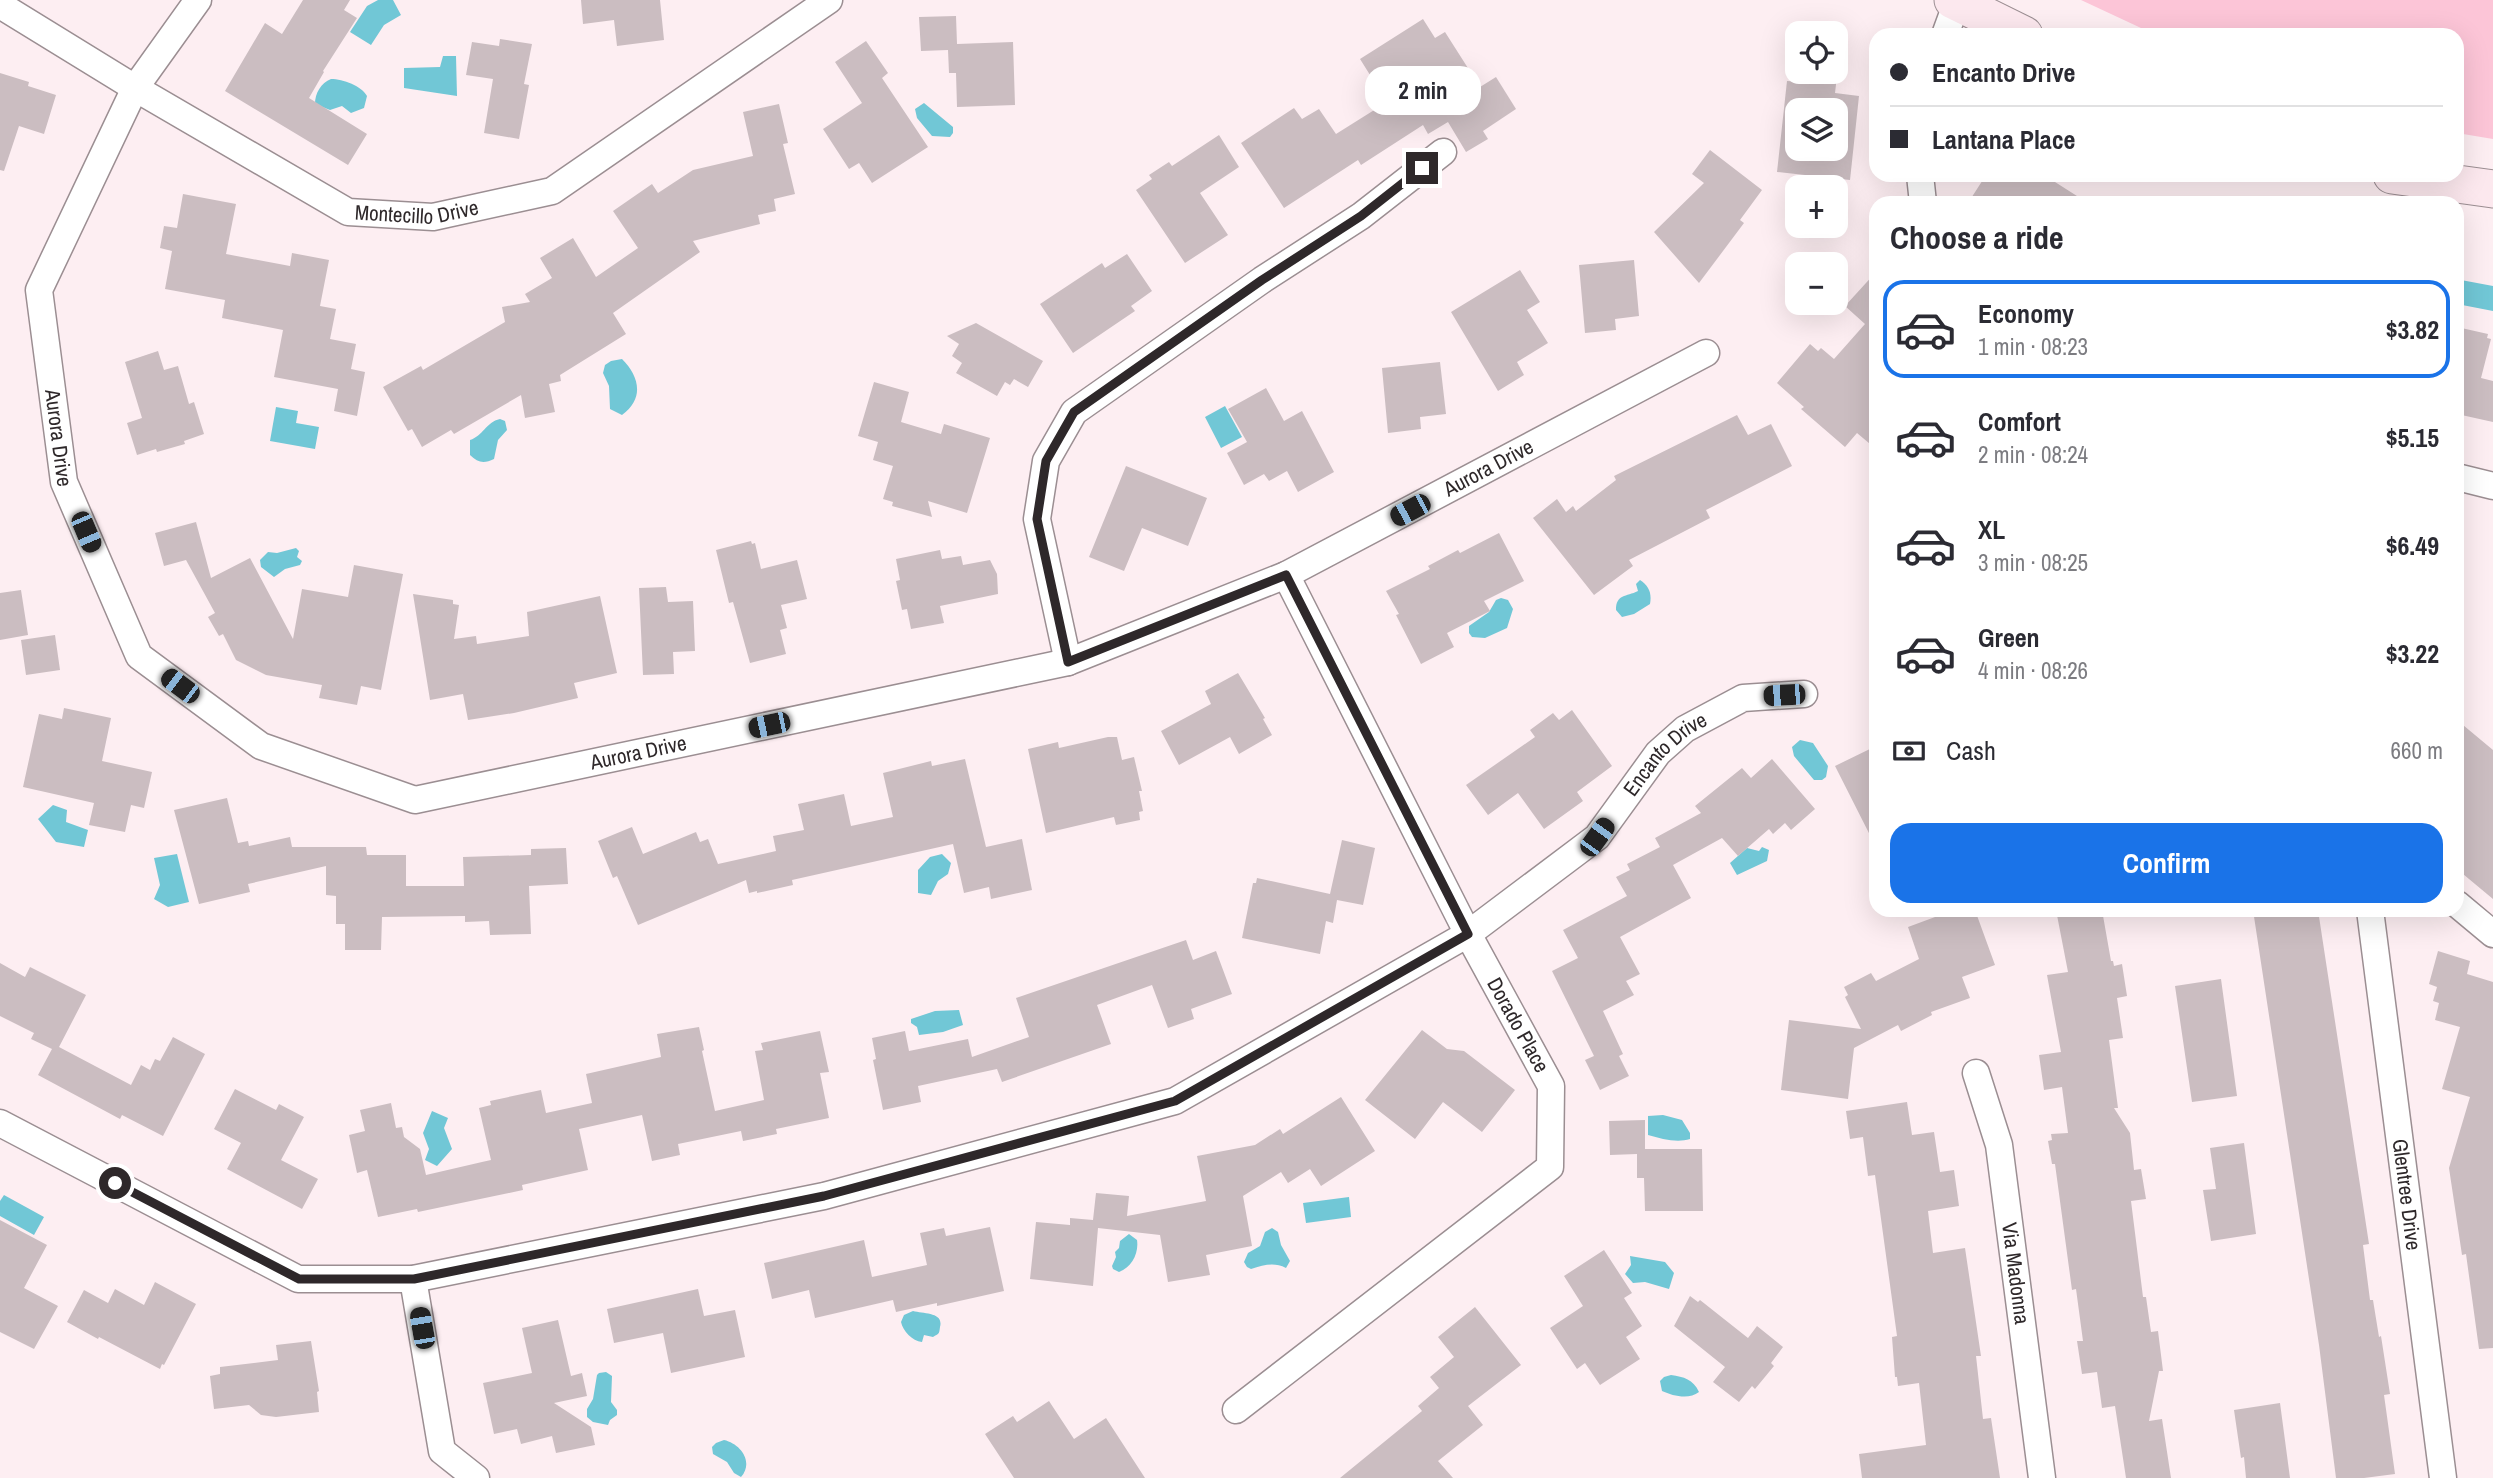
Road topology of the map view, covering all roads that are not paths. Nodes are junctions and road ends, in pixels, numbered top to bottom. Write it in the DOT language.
graph roads {
  1 [pos="198,0"];
  2 [pos="829,0"];
  3 [pos="0,5"];
  4 [pos="1952,12"];
  5 [pos="2002,28"];
  6 [pos="135,88"];
  7 [pos="1443,152"];
  8 [pos="2439,182"];
  9 [pos="2493,190"];
  10 [pos="1706,353"];
  11 [pos="2464,479"];
  12 [pos="2493,486"];
  13 [pos="1286,575"];
  14 [pos="1068,662"];
  15 [pos="1804,694"];
  16 [pos="2464,910"];
  17 [pos="2371,917"];
  18 [pos="1468,934"];
  19 [pos="2493,934"];
  20 [pos="1976,1073"];
  21 [pos="0,1123"];
  22 [pos="414,1279"];
  23 [pos="1236,1410"];
  24 [pos="476,1478"];
  25 [pos="2042,1478"];
  26 [pos="2443,1478"];
  1 -- 6 [label="street, Aurora Drive"];
  2 -- 6 [label="street, Montecillo Drive"];
  3 -- 6 [label="street, Montecillo Drive"];
  4 -- 5 [label="main road"];
  6 -- 14 [label="street, Aurora Drive"];
  7 -- 14 [label="street"];
  8 -- 9 [label="main road"];
  10 -- 13 [label="street, Aurora Drive"];
  11 -- 12 [label="street"];
  13 -- 14 [label="street, Aurora Drive"];
  13 -- 18 [label="street, Dorado Place"];
  15 -- 18 [label="street, Encanto Drive"];
  16 -- 19 [label="street"];
  17 -- 26 [label="street, Glentree Drive"];
  18 -- 22 [label="street, Encanto Drive"];
  18 -- 23 [label="street, Dorado Place"];
  20 -- 25 [label="street, Via Madonna"];
  21 -- 22 [label="street, Encanto Drive"];
  22 -- 24 [label="street"];
}
